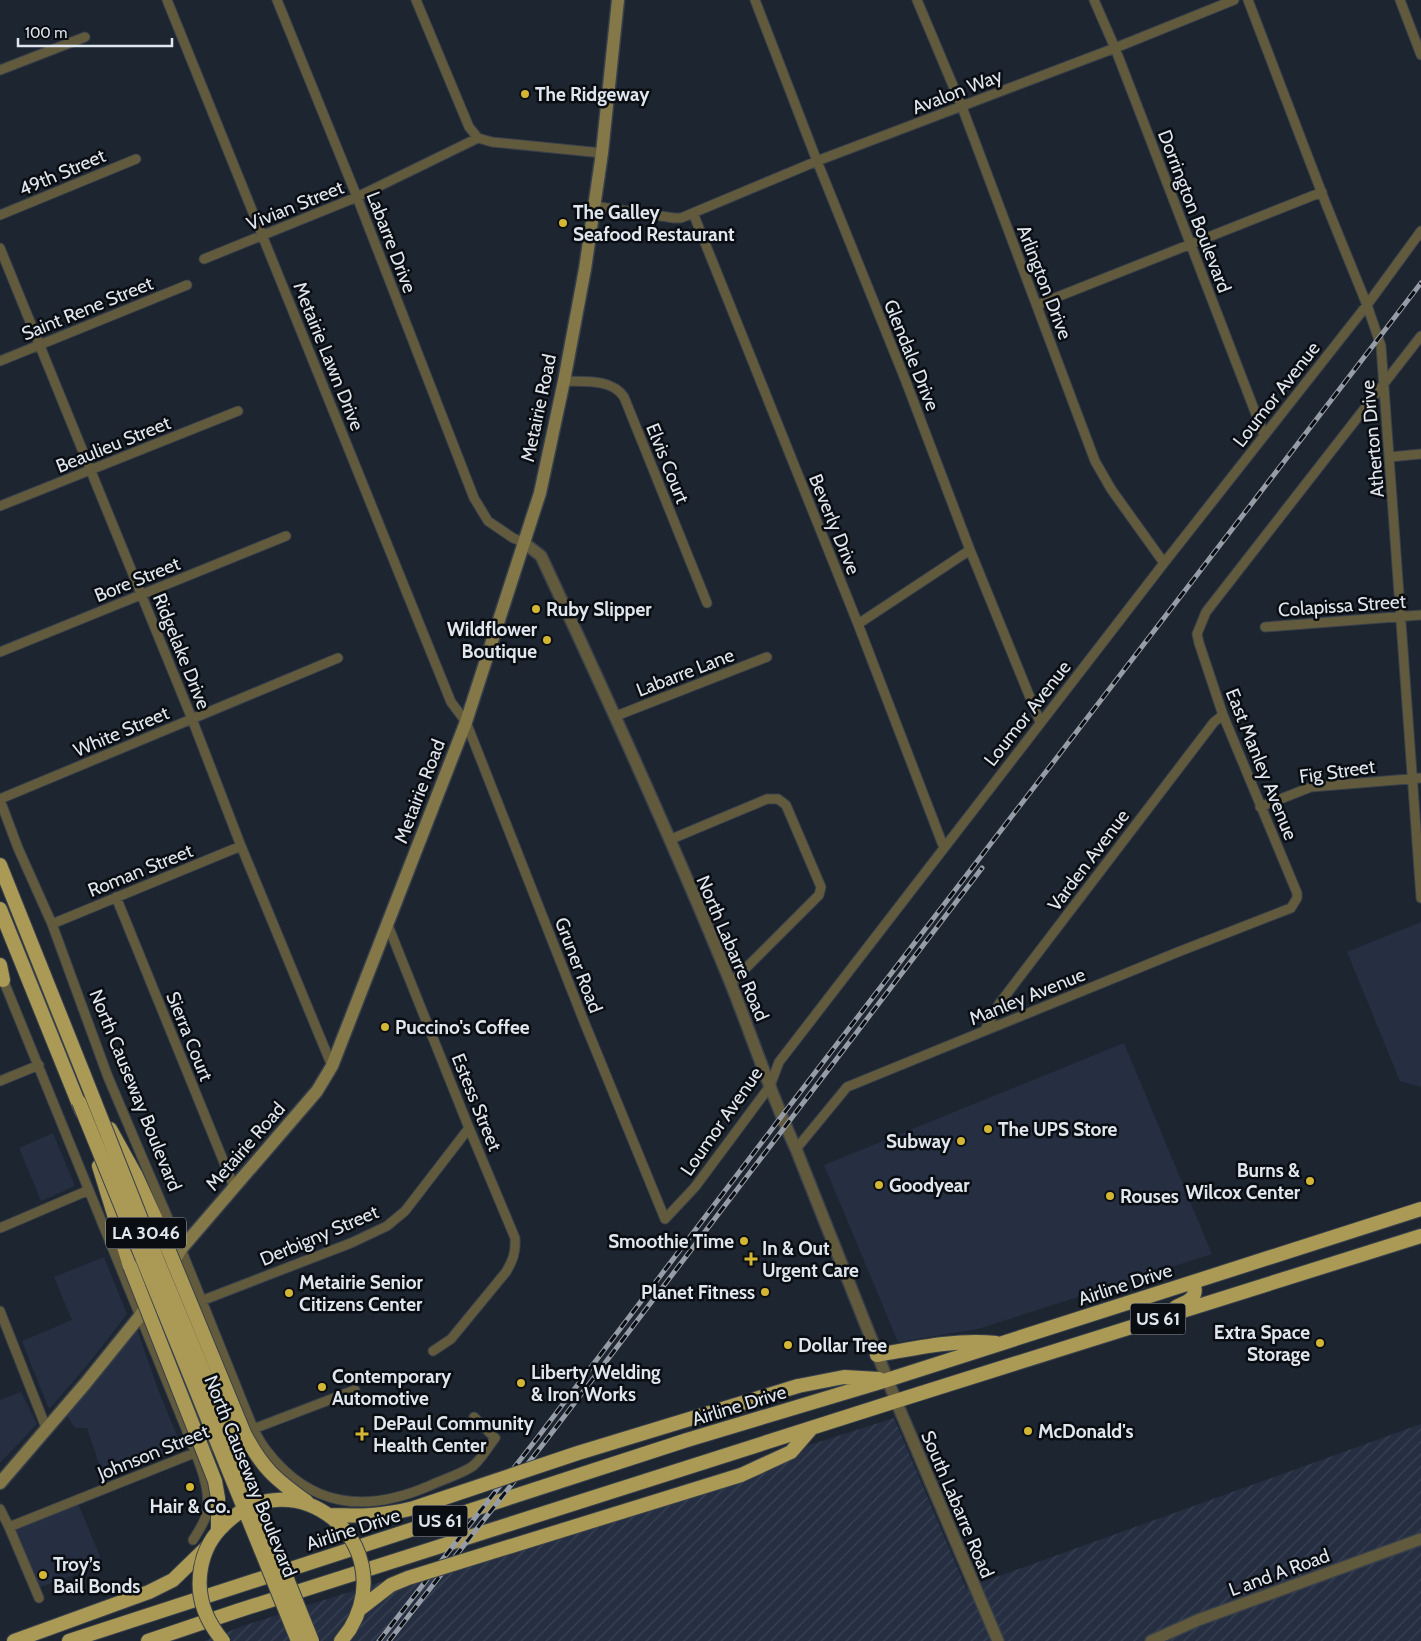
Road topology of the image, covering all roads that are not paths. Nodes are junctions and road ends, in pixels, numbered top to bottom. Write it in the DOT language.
graph roads {
  1 [pos="167,0"];
  2 [pos="277,0"];
  3 [pos="416,0"];
  4 [pos="611,0"];
  5 [pos="618,0"];
  6 [pos="755,0"];
  7 [pos="917,0"];
  8 [pos="1094,0"];
  9 [pos="1234,0"];
  10 [pos="1248,0"];
  11 [pos="1400,0"];
  12 [pos="616,13"];
  13 [pos="84,37"];
  14 [pos="1115,48"];
  15 [pos="1421,56"];
  16 [pos="0,70"];
  17 [pos="962,107"];
  18 [pos="478,138"];
  19 [pos="602,153"];
  20 [pos="136,159"];
  21 [pos="817,161"];
  22 [pos="1322,192"];
  23 [pos="357,197"];
  24 [pos="594,206"];
  25 [pos="692,213"];
  26 [pos="0,215"];
  27 [pos="1421,231"];
  28 [pos="262,236"];
  29 [pos="1190,244"];
  30 [pos="0,248"];
  31 [pos="204,259"];
  32 [pos="186,285"];
  33 [pos="1037,305"];
  34 [pos="1367,305"];
  35 [pos="1421,336"];
  36 [pos="40,345"];
  37 [pos="0,361"];
  38 [pos="564,381"];
  39 [pos="1383,386"];
  40 [pos="238,411"];
  41 [pos="1264,435"];
  42 [pos="1421,454"];
  43 [pos="1390,457"];
  44 [pos="91,470"];
  45 [pos="0,506"];
  46 [pos="286,536"];
  47 [pos="523,542"];
  48 [pos="970,550"];
  49 [pos="1164,563"];
  50 [pos="141,594"];
  51 [pos="707,603"];
  52 [pos="1421,615"];
  53 [pos="1400,617"];
  54 [pos="858,624"];
  55 [pos="1265,628"];
  56 [pos="0,652"];
  57 [pos="338,658"];
  58 [pos="767,658"];
  59 [pos="1223,715"];
  60 [pos="616,716"];
  61 [pos="192,719"];
  62 [pos="466,722"];
  63 [pos="1040,722"];
  64 [pos="1417,778"];
  65 [pos="0,800"];
  66 [pos="1260,807"];
  67 [pos="669,840"];
  68 [pos="241,846"];
  69 [pos="944,848"];
  70 [pos="0,865"];
  71 [pos="116,897"];
  72 [pos="1421,898"];
  73 [pos="1293,905"];
  74 [pos="0,909"];
  75 [pos="387,922"];
  76 [pos="52,924"];
  77 [pos="0,965"];
  78 [pos="2,976"];
  79 [pos="731,984"];
  80 [pos="985,1030"];
  81 [pos="39,1065"];
  82 [pos="332,1066"];
  83 [pos="0,1081"];
  84 [pos="770,1086"];
  85 [pos="93,1096"];
  86 [pos="79,1102"];
  87 [pos="469,1128"];
  88 [pos="796,1149"];
  89 [pos="234,1186"];
  90 [pos="89,1190"];
  91 [pos="1421,1209"];
  92 [pos="665,1219"];
  93 [pos="0,1228"];
  94 [pos="1421,1236"];
  95 [pos="181,1249"];
  96 [pos="1193,1282"];
  97 [pos="202,1300"];
  98 [pos="0,1311"];
  99 [pos="140,1316"];
  100 [pos="1130,1328"];
  101 [pos="1002,1344"];
  102 [pos="434,1351"];
  103 [pos="877,1355"];
  104 [pos="887,1380"];
  105 [pos="355,1390"];
  106 [pos="896,1401"];
  107 [pos="474,1417"];
  108 [pos="253,1428"];
  109 [pos="811,1429"];
  110 [pos="46,1430"];
  111 [pos="195,1453"];
  112 [pos="0,1483"];
  113 [pos="316,1508"];
  114 [pos="0,1509"];
  115 [pos="329,1515"];
  116 [pos="9,1527"];
  117 [pos="218,1530"];
  118 [pos="1421,1539"];
  119 [pos="193,1540"];
  120 [pos="207,1547"];
  121 [pos="39,1598"];
  122 [pos="360,1609"];
  123 [pos="349,1635"];
  124 [pos="14,1641"];
  125 [pos="69,1641"];
  126 [pos="148,1641"];
  127 [pos="223,1641"];
  128 [pos="298,1641"];
  129 [pos="312,1641"];
  130 [pos="340,1641"];
  131 [pos="998,1641"];
  132 [pos="1151,1641"];
  1 -- 28 [label="street, Metairie Lawn Drive"];
  2 -- 23 [label="street, Labarre Drive"];
  3 -- 18 [label="street"];
  4 -- 12 [label="street"];
  5 -- 12 [label="main road, Metairie Road"];
  6 -- 21 [label="street, Glendale Drive"];
  7 -- 17 [label="street, Arlington Drive"];
  8 -- 14 [label="street, Dorrington Boulevard"];
  9 -- 14 [label="street, Avalon Way"];
  10 -- 22 [label="street, Atherton Drive"];
  11 -- 15 [label="street"];
  12 -- 19 [label="main road, Metairie Road"];
  13 -- 16 [label="street"];
  14 -- 17 [label="street, Avalon Way"];
  14 -- 29 [label="street, Dorrington Boulevard"];
  17 -- 21 [label="street, Avalon Way"];
  17 -- 33 [label="street, Arlington Drive"];
  18 -- 19 [label="street"];
  18 -- 23 [label="street, Vivian Street"];
  19 -- 24 [label="main road, Metairie Road"];
  20 -- 26 [label="street, 49th Street"];
  21 -- 25 [label="street, Avalon Way"];
  21 -- 48 [label="street, Glendale Drive"];
  22 -- 29 [label="street"];
  22 -- 34 [label="street, Atherton Drive"];
  23 -- 28 [label="street, Vivian Street"];
  23 -- 47 [label="street, Labarre Drive"];
  24 -- 25 [label="street, Avalon Way"];
  24 -- 38 [label="main road, Metairie Road"];
  25 -- 54 [label="street, Beverly Drive"];
  27 -- 34 [label="street, Loumor Avenue"];
  28 -- 31 [label="street, Vivian Street"];
  28 -- 62 [label="street, Metairie Lawn Drive"];
  29 -- 33 [label="street"];
  29 -- 41 [label="street, Dorrington Boulevard"];
  30 -- 36 [label="street, Ridgelake Drive"];
  32 -- 36 [label="street, Saint Rene Street"];
  33 -- 49 [label="street, Arlington Drive"];
  34 -- 39 [label="street, Atherton Drive"];
  34 -- 41 [label="street, Loumor Avenue"];
  35 -- 39 [label="street"];
  36 -- 37 [label="street, Saint Rene Street"];
  36 -- 44 [label="street, Ridgelake Drive"];
  38 -- 47 [label="main road, Metairie Road"];
  38 -- 51 [label="street, Elvis Court"];
  39 -- 43 [label="street, Atherton Drive"];
  39 -- 59 [label="street, East Manley Avenue"];
  40 -- 44 [label="street, Beaulieu Street"];
  41 -- 49 [label="street, Loumor Avenue"];
  42 -- 43 [label="street"];
  43 -- 53 [label="street, Atherton Drive"];
  44 -- 45 [label="street, Beaulieu Street"];
  44 -- 50 [label="street, Ridgelake Drive"];
  46 -- 50 [label="street, Bore Street"];
  47 -- 60 [label="street, North Labarre Road"];
  47 -- 62 [label="main road, Metairie Road"];
  48 -- 54 [label="street"];
  48 -- 63 [label="street, Glendale Drive"];
  49 -- 63 [label="street, Loumor Avenue"];
  50 -- 56 [label="street, Bore Street"];
  50 -- 61 [label="street, Ridgelake Drive"];
  52 -- 53 [label="street, Colapissa Street"];
  53 -- 55 [label="street, Colapissa Street"];
  53 -- 64 [label="street, Atherton Drive"];
  54 -- 69 [label="street, Beverly Drive"];
  57 -- 61 [label="street, White Street"];
  58 -- 60 [label="street, Labarre Lane"];
  59 -- 66 [label="street, East Manley Avenue"];
  59 -- 80 [label="street, Varden Avenue"];
  60 -- 67 [label="street, North Labarre Road"];
  61 -- 65 [label="street, White Street"];
  61 -- 68 [label="street, Ridgelake Drive"];
  62 -- 75 [label="main road, Metairie Road"];
  62 -- 92 [label="street, Gruner Road"];
  63 -- 69 [label="street, Loumor Avenue"];
  64 -- 66 [label="street, Fig Street"];
  64 -- 72 [label="street, Atherton Drive"];
  65 -- 76 [label="street, North Causeway Boulevard"];
  66 -- 73 [label="street, East Manley Avenue"];
  67 -- 79 [label="street, North Labarre Road"];
  67 -- 79 [label="street"];
  68 -- 71 [label="street, Roman Street"];
  68 -- 82 [label="street, Ridgelake Drive"];
  69 -- 84 [label="street, Loumor Avenue"];
  70 -- 85 [label="highway, North Causeway Boulevard / LA 3046, bridge"];
  71 -- 76 [label="street, Roman Street"];
  71 -- 89 [label="street, Sierra Court"];
  73 -- 80 [label="street, Manley Avenue"];
  74 -- 86 [label="highway, North Causeway Boulevard"];
  75 -- 82 [label="main road, Metairie Road"];
  75 -- 87 [label="street, Estess Street"];
  76 -- 95 [label="street, North Causeway Boulevard"];
  77 -- 78 [label="highway"];
  78 -- 81 [label="street"];
  79 -- 84 [label="street, North Labarre Road"];
  80 -- 88 [label="street, Manley Avenue"];
  81 -- 83 [label="street"];
  81 -- 90 [label="street"];
  82 -- 89 [label="main road, Metairie Road"];
  84 -- 88 [label="street, North Labarre Road"];
  84 -- 92 [label="street, Loumor Avenue"];
  85 -- 113 [label="highway, bridge"];
  85 -- 129 [label="highway, North Causeway Boulevard / LA 3046, bridge"];
  86 -- 117 [label="highway, bridge"];
  86 -- 128 [label="highway, North Causeway Boulevard, bridge"];
  87 -- 97 [label="street, Derbigny Street"];
  87 -- 102 [label="street, Estess Street"];
  88 -- 103 [label="street, North Labarre Road"];
  89 -- 95 [label="main road, Metairie Road"];
  90 -- 93 [label="street"];
  90 -- 99 [label="street"];
  91 -- 96 [label="highway, Airline Drive / US 61"];
  94 -- 100 [label="highway, US 61"];
  95 -- 97 [label="street, North Causeway Boulevard"];
  95 -- 99 [label="main road, Metairie Road"];
  96 -- 100 [label="highway"];
  96 -- 101 [label="highway, Airline Drive / US 61"];
  97 -- 108 [label="street, North Causeway Boulevard"];
  98 -- 110 [label="street"];
  99 -- 110 [label="main road, Metairie Road"];
  99 -- 111 [label="street"];
  100 -- 106 [label="highway, US 61"];
  101 -- 103 [label="highway"];
  101 -- 104 [label="highway, Airline Drive / US 61"];
  103 -- 104 [label="street, North Labarre Road"];
  104 -- 106 [label="street, South Labarre Road"];
  104 -- 115 [label="highway, bridge"];
  104 -- 125 [label="highway, Airline Drive / US 61"];
  105 -- 108 [label="street, Johnson Street"];
  106 -- 109 [label="highway, US 61"];
  106 -- 131 [label="street, South Labarre Road"];
  107 -- 108 [label="street, North Causeway Boulevard"];
  108 -- 111 [label="street, Johnson Street"];
  109 -- 122 [label="highway, bridge"];
  109 -- 126 [label="highway, US 61"];
  110 -- 112 [label="main road, Metairie Road"];
  111 -- 116 [label="street, Johnson Street"];
  111 -- 119 [label="street"];
  113 -- 115 [label="highway, bridge"];
  113 -- 117 [label="highway, bridge"];
  114 -- 116 [label="street"];
  115 -- 122 [label="highway, bridge"];
  116 -- 121 [label="street"];
  117 -- 120 [label="highway, bridge"];
  118 -- 132 [label="street, L and A Road"];
  120 -- 124 [label="highway"];
  120 -- 127 [label="highway, bridge"];
  122 -- 123 [label="highway, bridge"];
  123 -- 130 [label="highway"];
}
